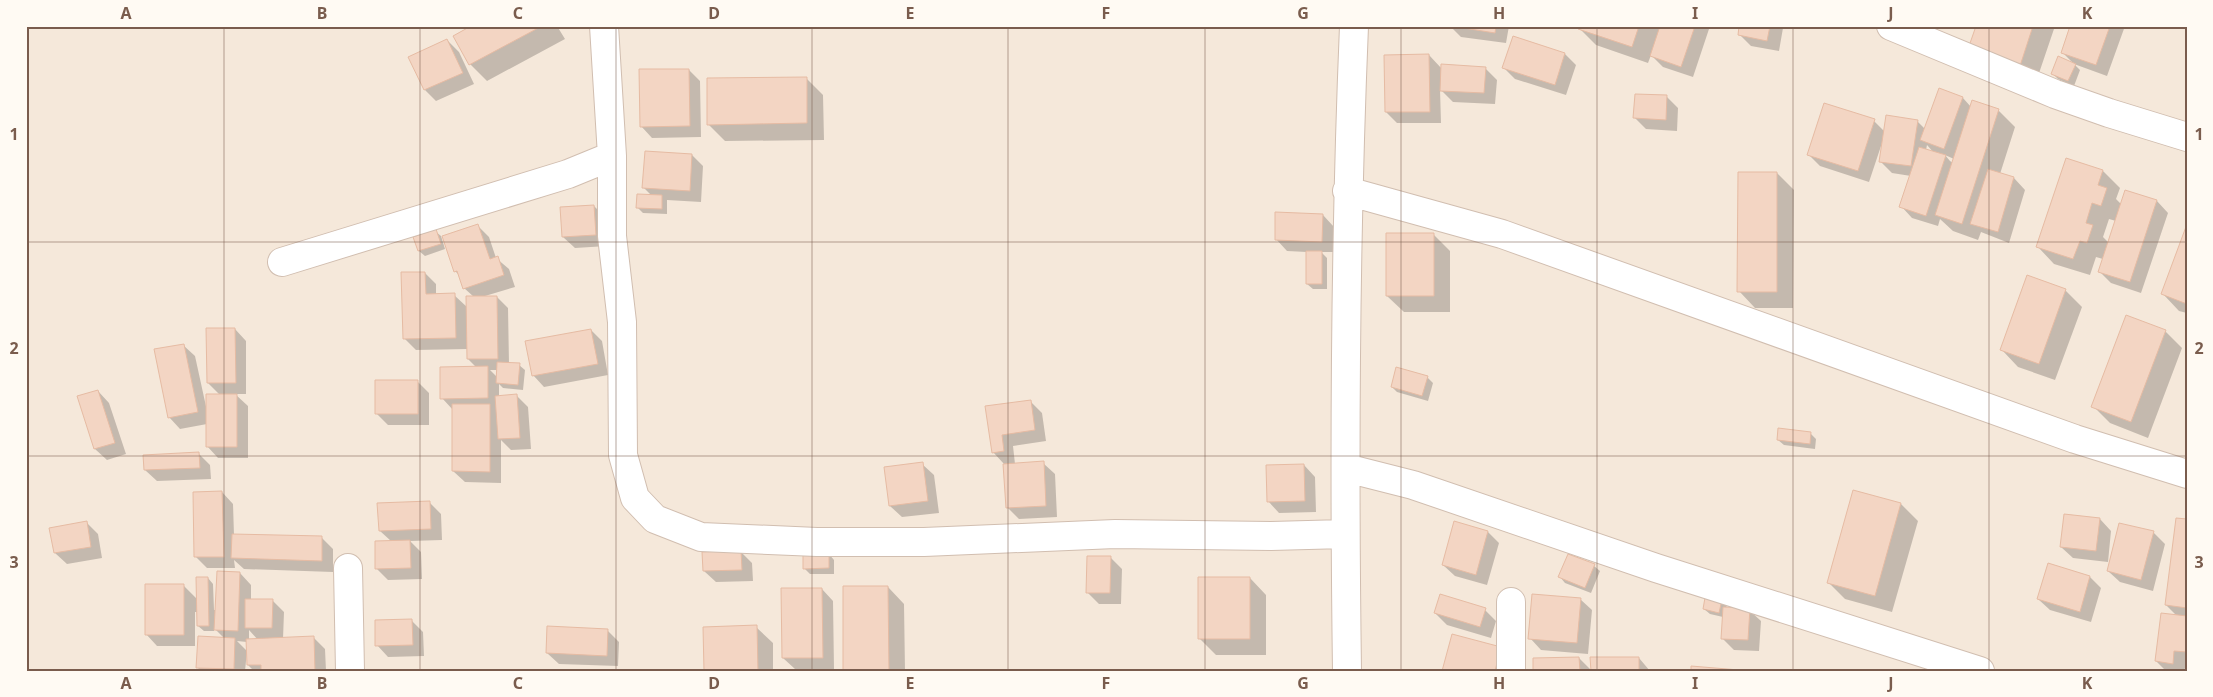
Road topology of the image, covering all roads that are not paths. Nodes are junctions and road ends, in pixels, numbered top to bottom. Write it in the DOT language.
graph roads {
  1 [pos="604,26"];
  2 [pos="1354,26"];
  3 [pos="1891,26"];
  4 [pos="2187,137"];
  5 [pos="612,156"];
  6 [pos="1347,191"];
  7 [pos="282,262"];
  8 [pos="1346,468"];
  9 [pos="2187,474"];
  10 [pos="1345,534"];
  11 [pos="348,568"];
  12 [pos="1511,602"];
  13 [pos="350,671"];
  14 [pos="1347,671"];
  15 [pos="1511,671"];
  16 [pos="1980,671"];
  1 -- 5 [label="street"];
  2 -- 6 [label="street"];
  3 -- 4 [label="street"];
  5 -- 7 [label="street"];
  5 -- 10 [label="street"];
  6 -- 8 [label="street"];
  6 -- 9 [label="street"];
  8 -- 10 [label="street"];
  8 -- 16 [label="street"];
  10 -- 14 [label="street"];
  11 -- 13 [label="street"];
  12 -- 15 [label="street"];
}
